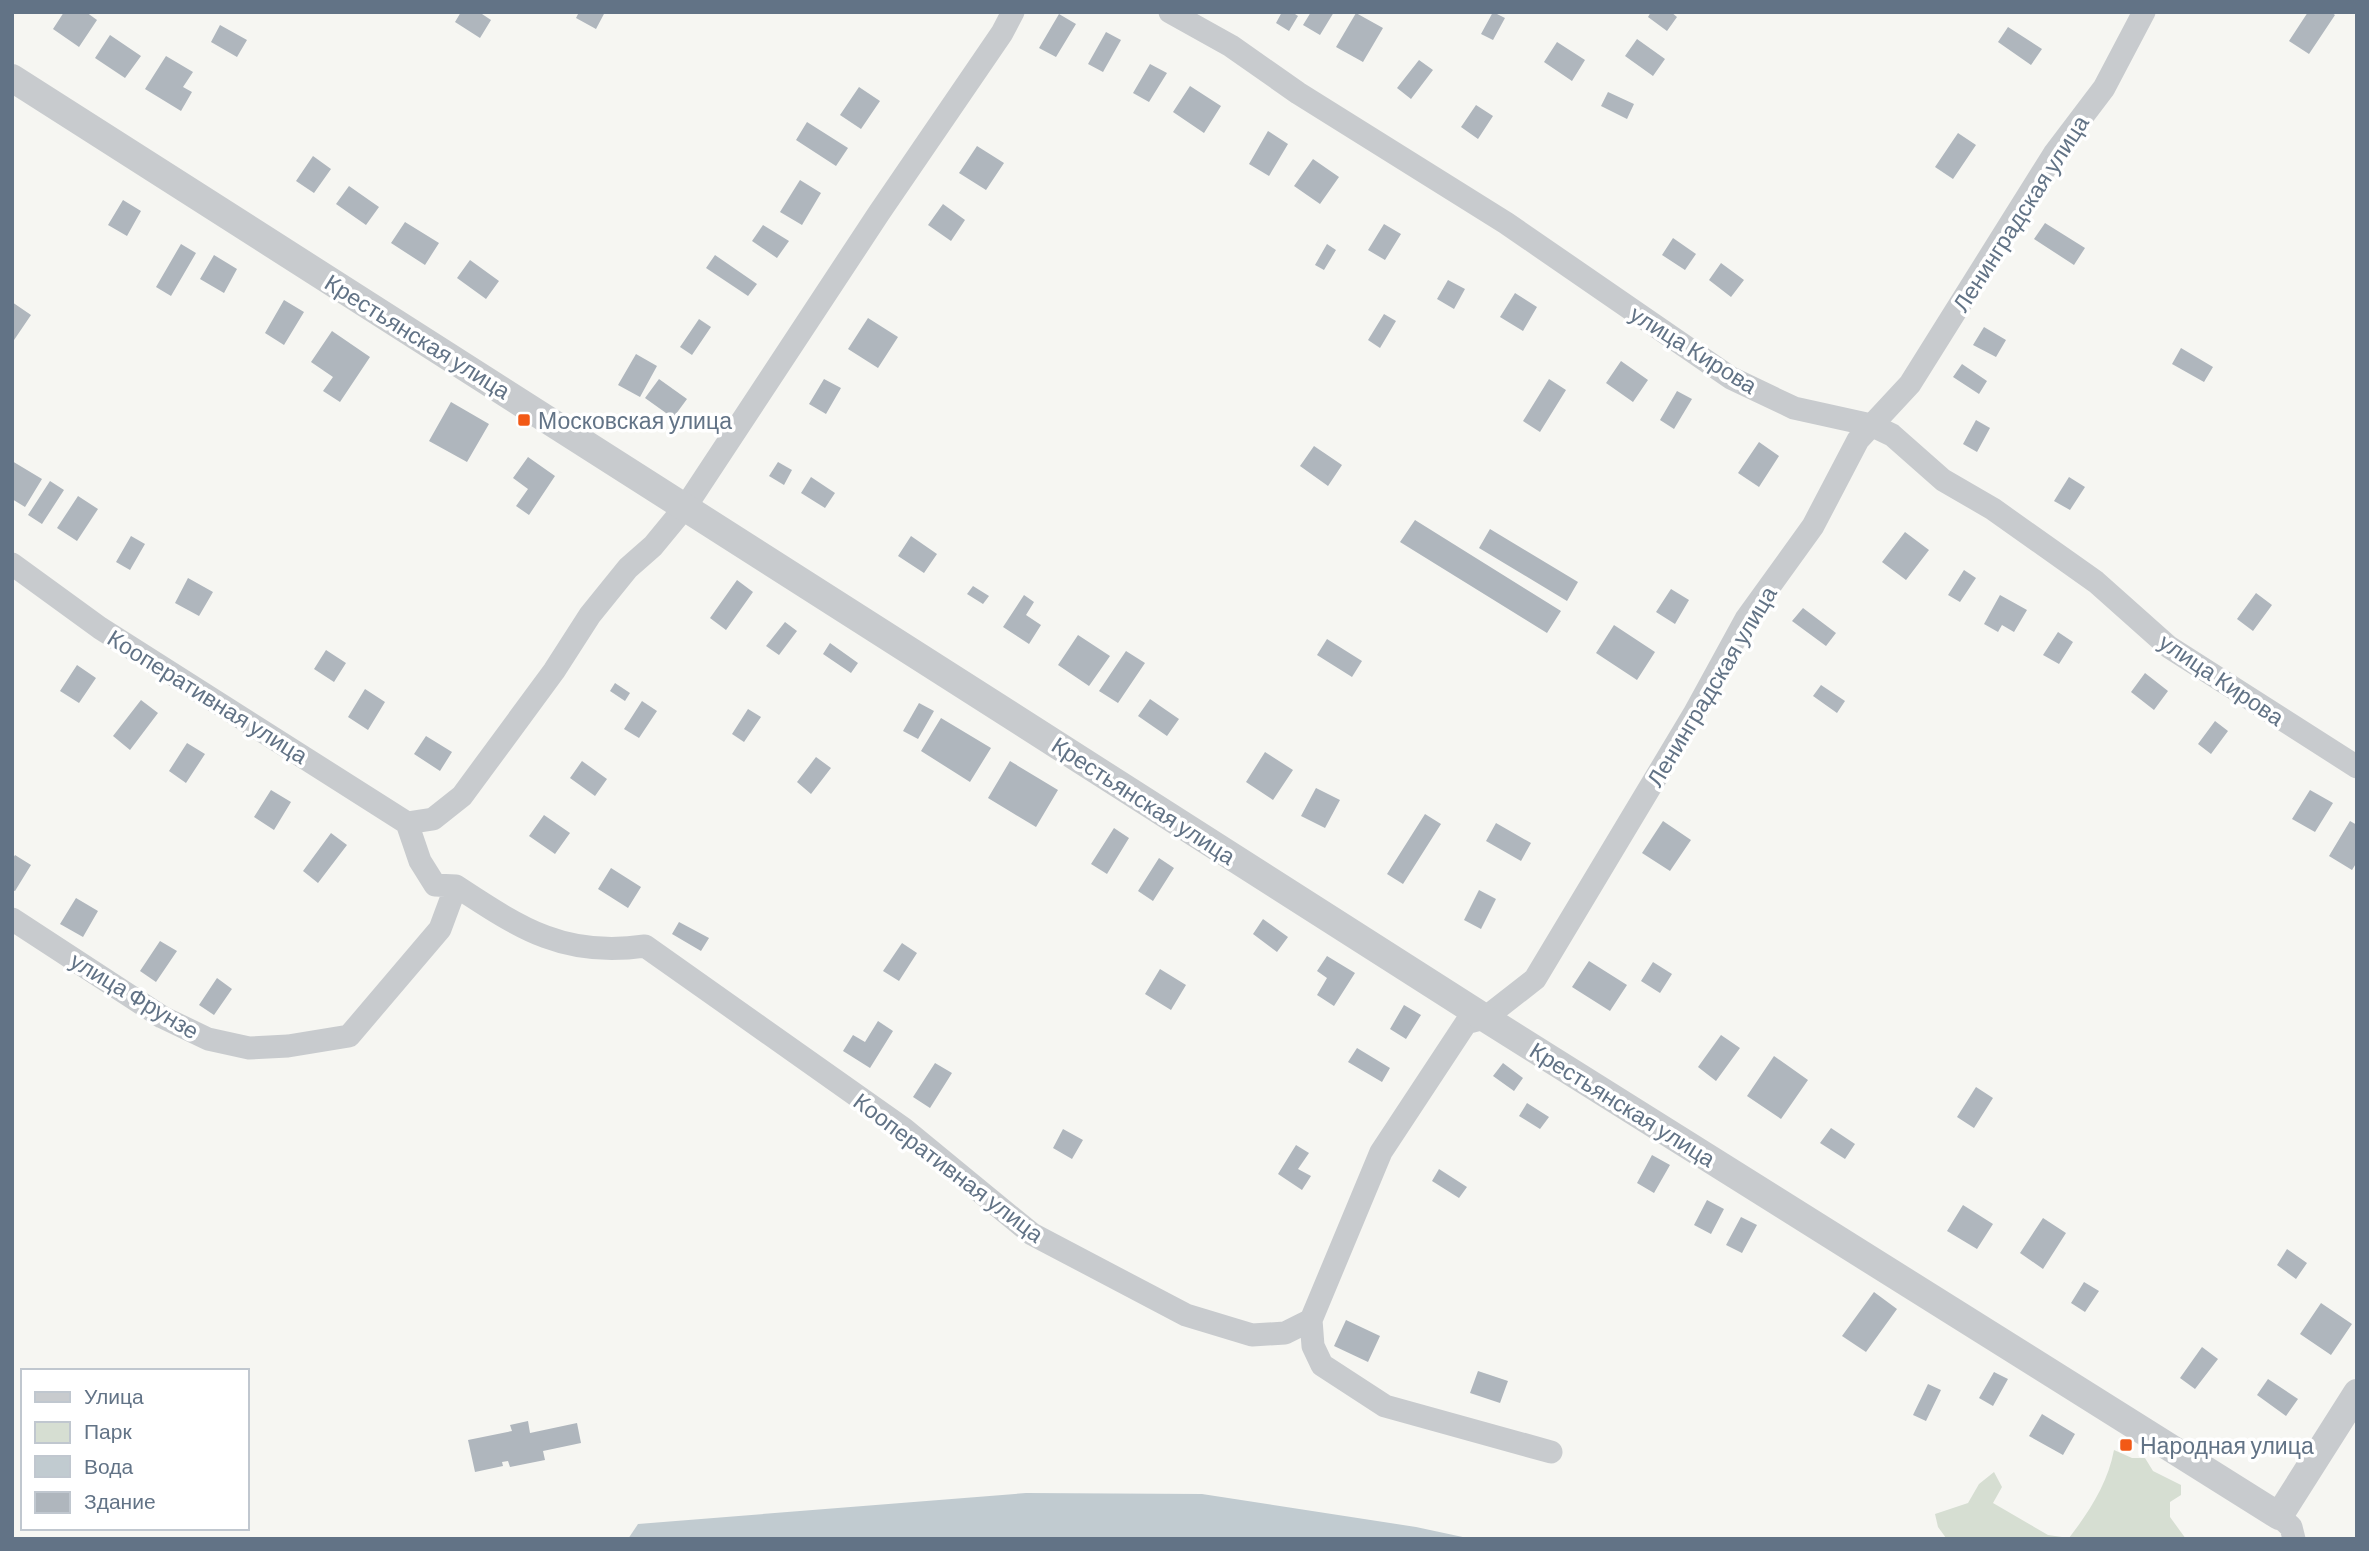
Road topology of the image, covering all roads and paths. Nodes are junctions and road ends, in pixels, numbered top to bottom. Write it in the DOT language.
graph roads {
  1 [pos="1013,12"];
  2 [pos="1170,12"];
  3 [pos="2144,12"];
  4 [pos="12,78"];
  5 [pos="1871,425"];
  6 [pos="686,506"];
  7 [pos="12,564"];
  8 [pos="2357,766"];
  9 [pos="407,822"];
  10 [pos="456,886"];
  11 [pos="12,919"];
  12 [pos="1485,1018"];
  13 [pos="1311,1320"];
  14 [pos="2357,1393"];
  15 [pos="1551,1452"];
  16 [pos="2287,1527"];
  1 -- 6 [label="street"];
  2 -- 5 [label="street, улица Кирова"];
  3 -- 5 [label="street, Ленинградская улица"];
  4 -- 6 [label="street, Крестьянская улица"];
  5 -- 8 [label="street, улица Кирова"];
  5 -- 12 [label="street, Ленинградская улица"];
  6 -- 9 [label="street"];
  6 -- 12 [label="street, Крестьянская улица"];
  7 -- 9 [label="street, Кооперативная улица"];
  9 -- 10 [label="street"];
  10 -- 11 [label="street, улица Фрунзе"];
  10 -- 13 [label="street, Кооперативная улица"];
  12 -- 13 [label="street, Ленинградская улица"];
  12 -- 16 [label="street, Крестьянская улица"];
  13 -- 15 [label="street"];
  14 -- 16 [label="street"];
}
